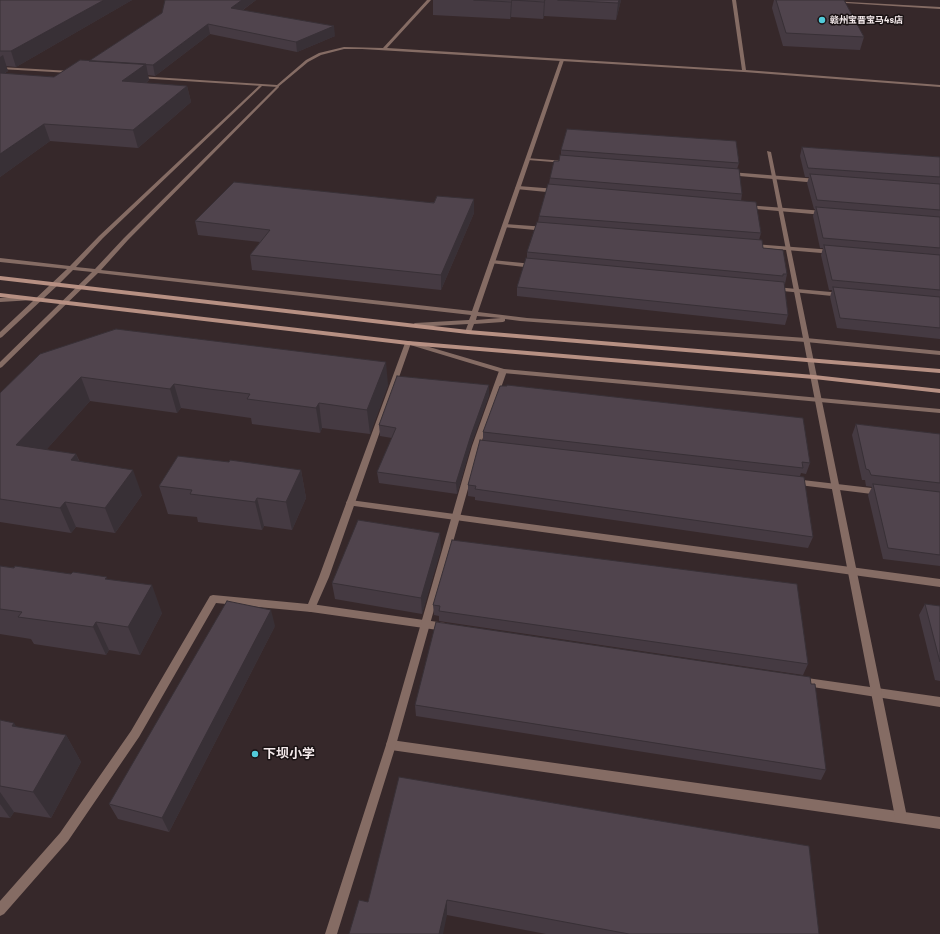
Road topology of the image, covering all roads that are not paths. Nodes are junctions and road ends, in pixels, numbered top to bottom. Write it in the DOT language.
graph roads {
  1 [pos="429,0"];
  2 [pos="734,0"];
  3 [pos="814,0"];
  4 [pos="940,8"];
  5 [pos="384,49"];
  6 [pos="562,60"];
  7 [pos="0,68"];
  8 [pos="744,71"];
  9 [pos="79,73"];
  10 [pos="134,77"];
  11 [pos="261,85"];
  12 [pos="278,86"];
  13 [pos="940,86"];
  14 [pos="768,152"];
  15 [pos="528,159"];
  16 [pos="567,162"];
  17 [pos="726,174"];
  18 [pos="774,178"];
  19 [pos="821,181"];
  20 [pos="518,188"];
  21 [pos="565,192"];
  22 [pos="740,206"];
  23 [pos="780,210"];
  24 [pos="833,214"];
  25 [pos="504,226"];
  26 [pos="552,229"];
  27 [pos="748,245"];
  28 [pos="788,249"];
  29 [pos="841,253"];
  30 [pos="0,260"];
  31 [pos="492,262"];
  32 [pos="539,266"];
  33 [pos="72,268"];
  34 [pos="97,271"];
  35 [pos="0,278"];
  36 [pos="56,284"];
  37 [pos="82,286"];
  38 [pos="765,288"];
  39 [pos="796,291"];
  40 [pos="0,295"];
  41 [pos="849,296"];
  42 [pos="40,299"];
  43 [pos="0,300"];
  44 [pos="66,302"];
  45 [pos="474,313"];
  46 [pos="525,319"];
  47 [pos="471,322"];
  48 [pos="415,325"];
  49 [pos="468,332"];
  50 [pos="0,336"];
  51 [pos="806,340"];
  52 [pos="408,343"];
  53 [pos="940,353"];
  54 [pos="810,360"];
  55 [pos="0,366"];
  56 [pos="503,371"];
  57 [pos="940,371"];
  58 [pos="814,377"];
  59 [pos="940,391"];
  60 [pos="818,399"];
  61 [pos="940,411"];
  62 [pos="788,482"];
  63 [pos="835,487"];
  64 [pos="888,493"];
  65 [pos="350,503"];
  66 [pos="456,517"];
  67 [pos="852,571"];
  68 [pos="940,583"];
  69 [pos="310,608"];
  70 [pos="425,624"];
  71 [pos="457,629"];
  72 [pos="789,679"];
  73 [pos="876,692"];
  74 [pos="940,702"];
  75 [pos="391,745"];
  76 [pos="901,817"];
  77 [pos="940,823"];
  78 [pos="0,910"];
  79 [pos="331,934"];
  1 -- 5 [label="street"];
  2 -- 8 [label="street"];
  3 -- 4 [label="street"];
  5 -- 6 [label="street"];
  5 -- 12 [label="street"];
  6 -- 8 [label="street"];
  6 -- 15 [label="street"];
  7 -- 9 [label="street"];
  8 -- 13 [label="street"];
  10 -- 11 [label="street"];
  11 -- 12 [label="street"];
  11 -- 33 [label="street"];
  12 -- 34 [label="street"];
  14 -- 18 [label="street"];
  15 -- 16 [label="street"];
  15 -- 20 [label="street"];
  17 -- 18 [label="street"];
  18 -- 19 [label="street"];
  18 -- 23 [label="street"];
  20 -- 21 [label="street"];
  20 -- 25 [label="street"];
  22 -- 23 [label="street"];
  23 -- 24 [label="street"];
  23 -- 28 [label="street"];
  25 -- 26 [label="street"];
  25 -- 31 [label="street"];
  27 -- 28 [label="street"];
  28 -- 29 [label="street"];
  28 -- 39 [label="street"];
  30 -- 33 [label="street"];
  31 -- 32 [label="street"];
  31 -- 45 [label="street"];
  33 -- 34 [label="street"];
  33 -- 36 [label="street"];
  34 -- 37 [label="street"];
  34 -- 45 [label="street"];
  35 -- 36 [label="main road"];
  36 -- 37 [label="main road"];
  36 -- 42 [label="street"];
  37 -- 44 [label="street"];
  37 -- 48 [label="main road"];
  38 -- 39 [label="street"];
  39 -- 41 [label="street"];
  39 -- 51 [label="street"];
  40 -- 42 [label="main road"];
  42 -- 43 [label="street"];
  42 -- 44 [label="main road"];
  42 -- 50 [label="street"];
  44 -- 52 [label="main road"];
  44 -- 55 [label="street"];
  45 -- 46 [label="street"];
  45 -- 47 [label="street"];
  46 -- 47 [label="street"];
  46 -- 51 [label="street"];
  47 -- 48 [label="street"];
  47 -- 49 [label="street"];
  48 -- 49 [label="main road"];
  49 -- 54 [label="main road"];
  51 -- 53 [label="street"];
  51 -- 54 [label="street"];
  52 -- 56 [label="street"];
  52 -- 58 [label="main road"];
  52 -- 65 [label="street"];
  54 -- 57 [label="main road"];
  54 -- 58 [label="street"];
  56 -- 60 [label="street"];
  56 -- 66 [label="street"];
  58 -- 59 [label="main road"];
  58 -- 60 [label="street"];
  60 -- 61 [label="street"];
  60 -- 63 [label="street"];
  62 -- 63 [label="street"];
  63 -- 64 [label="street"];
  63 -- 67 [label="street"];
  65 -- 66 [label="street"];
  65 -- 69 [label="street"];
  66 -- 67 [label="street"];
  66 -- 70 [label="street"];
  67 -- 68 [label="street"];
  67 -- 73 [label="street"];
  69 -- 70 [label="street"];
  69 -- 78 [label="street"];
  70 -- 71 [label="street"];
  70 -- 75 [label="street"];
  72 -- 73 [label="street"];
  73 -- 74 [label="street"];
  73 -- 76 [label="street"];
  75 -- 76 [label="street"];
  75 -- 79 [label="street"];
  76 -- 77 [label="street"];
}
